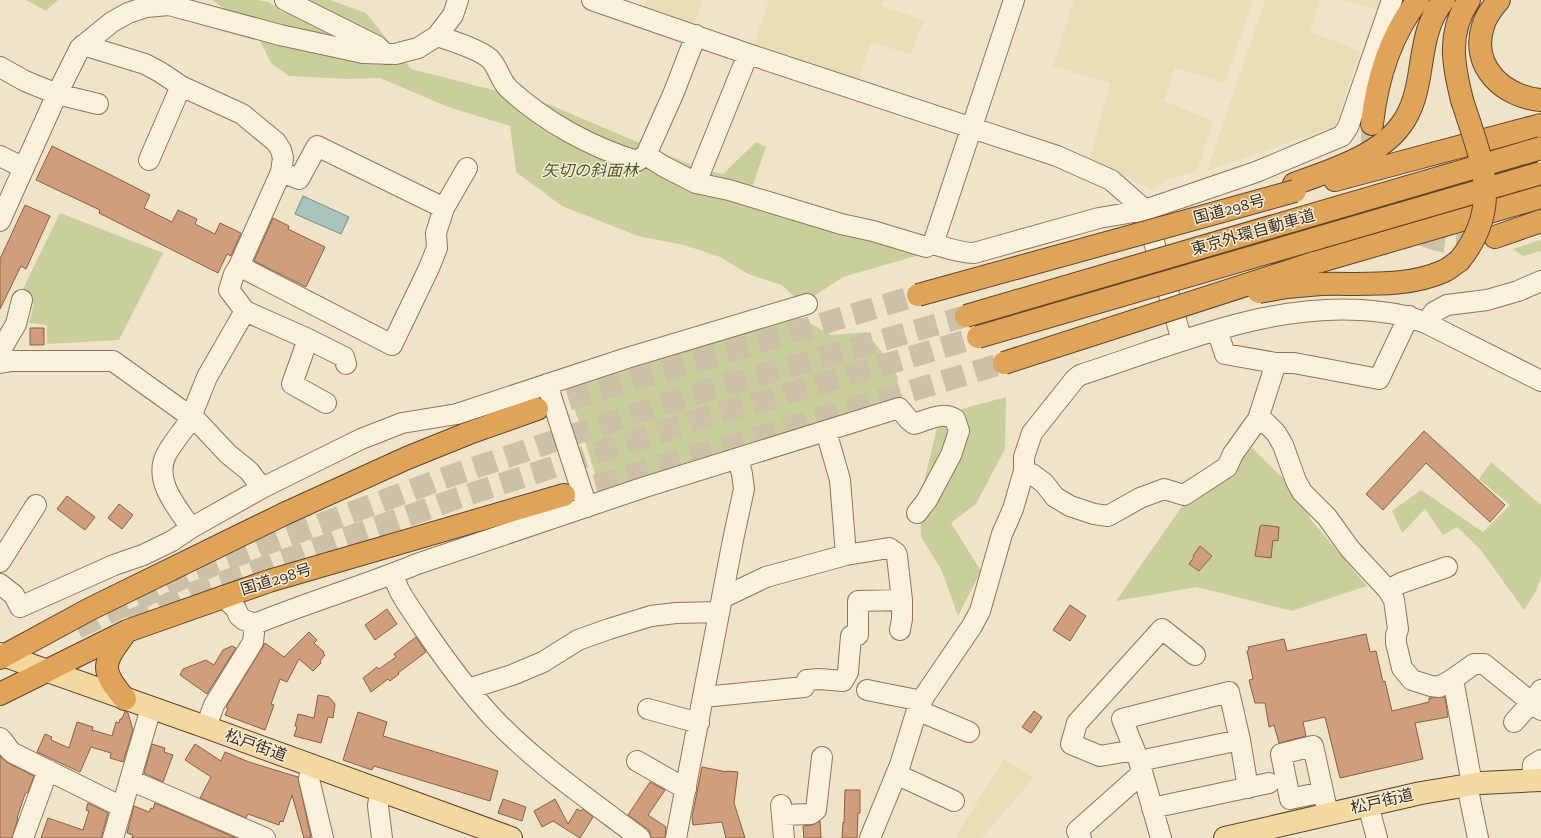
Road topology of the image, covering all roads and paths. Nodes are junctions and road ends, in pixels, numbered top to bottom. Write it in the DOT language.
graph roads {
  1 [pos="285,0"];
  2 [pos="458,0"];
  3 [pos="592,0"];
  4 [pos="1014,0"];
  5 [pos="1392,0"];
  6 [pos="1418,0"];
  7 [pos="1444,0"];
  8 [pos="1469,0"];
  9 [pos="1499,0"];
  10 [pos="696,35"];
  11 [pos="437,36"];
  12 [pos="83,45"];
  13 [pos="385,54"];
  14 [pos="748,54"];
  15 [pos="0,68"];
  16 [pos="181,86"];
  17 [pos="57,94"];
  18 [pos="1541,100"];
  19 [pos="98,104"];
  20 [pos="1372,124"];
  21 [pos="1541,126"];
  22 [pos="970,128"];
  23 [pos="1541,148"];
  24 [pos="646,155"];
  25 [pos="0,156"];
  26 [pos="149,160"];
  27 [pos="24,168"];
  28 [pos="467,168"];
  29 [pos="281,172"];
  30 [pos="1541,173"];
  31 [pos="696,183"];
  32 [pos="1295,188"];
  33 [pos="1541,198"];
  34 [pos="444,208"];
  35 [pos="1145,210"];
  36 [pos="0,221"];
  37 [pos="1541,221"];
  38 [pos="1496,237"];
  39 [pos="933,244"];
  40 [pos="239,266"];
  41 [pos="1541,281"];
  42 [pos="918,294"];
  43 [pos="22,300"];
  44 [pos="808,304"];
  45 [pos="245,311"];
  46 [pos="966,316"];
  47 [pos="1418,320"];
  48 [pos="1218,330"];
  49 [pos="978,337"];
  50 [pos="308,339"];
  51 [pos="1182,341"];
  52 [pos="1030,355"];
  53 [pos="0,359"];
  54 [pos="0,363"];
  55 [pos="1004,363"];
  56 [pos="1276,363"];
  57 [pos="346,364"];
  58 [pos="1541,381"];
  59 [pos="547,384"];
  60 [pos="326,403"];
  61 [pos="536,409"];
  62 [pos="191,418"];
  63 [pos="1258,419"];
  64 [pos="826,431"];
  65 [pos="738,458"];
  66 [pos="1024,471"];
  67 [pos="262,488"];
  68 [pos="564,495"];
  69 [pos="36,505"];
  70 [pos="588,507"];
  71 [pos="917,513"];
  72 [pos="191,528"];
  73 [pos="172,540"];
  74 [pos="846,555"];
  75 [pos="0,562"];
  76 [pos="1447,567"];
  77 [pos="398,572"];
  78 [pos="155,578"];
  79 [pos="0,584"];
  80 [pos="1388,590"];
  81 [pos="223,596"];
  82 [pos="902,600"];
  83 [pos="720,605"];
  84 [pos="255,624"];
  85 [pos="900,630"];
  86 [pos="127,631"];
  87 [pos="1195,654"];
  88 [pos="1,656"];
  89 [pos="44,671"];
  90 [pos="1453,679"];
  91 [pos="468,689"];
  92 [pos="867,690"];
  93 [pos="0,694"];
  94 [pos="704,697"];
  95 [pos="125,699"];
  96 [pos="1538,701"];
  97 [pos="920,706"];
  98 [pos="150,708"];
  99 [pos="648,709"];
  100 [pos="1514,722"];
  101 [pos="699,723"];
  102 [pos="206,727"];
  103 [pos="969,732"];
  104 [pos="0,738"];
  105 [pos="1240,740"];
  106 [pos="822,757"];
  107 [pos="1541,760"];
  108 [pos="637,761"];
  109 [pos="1138,762"];
  110 [pos="312,766"];
  111 [pos="48,770"];
  112 [pos="896,774"];
  113 [pos="130,780"];
  114 [pos="1537,780"];
  115 [pos="1269,783"];
  116 [pos="1470,784"];
  117 [pos="686,788"];
  118 [pos="1248,788"];
  119 [pos="380,791"];
  120 [pos="1323,792"];
  121 [pos="954,801"];
  122 [pos="1368,805"];
  123 [pos="122,807"];
  124 [pos="1152,808"];
  125 [pos="1328,814"];
  126 [pos="483,833"];
  127 [pos="23,838"];
  128 [pos="113,838"];
  129 [pos="265,838"];
  130 [pos="323,838"];
  131 [pos="382,838"];
  132 [pos="511,838"];
  133 [pos="640,838"];
  134 [pos="676,838"];
  135 [pos="784,838"];
  136 [pos="870,838"];
  137 [pos="1081,838"];
  138 [pos="1161,838"];
  139 [pos="1225,838"];
  140 [pos="1378,838"];
  141 [pos="1478,838"];
  1 -- 13 [label="street"];
  2 -- 11 [label="street"];
  3 -- 10 [label="street"];
  4 -- 22 [label="street"];
  5 -- 35 [label="street"];
  6 -- 20 [label="highway"];
  7 -- 32 [label="highway"];
  8 -- 52 [label="highway, bridge"];
  9 -- 18 [label="highway"];
  10 -- 14 [label="street"];
  10 -- 24 [label="street"];
  11 -- 13 [label="street"];
  11 -- 24 [label="street"];
  12 -- 13 [label="street"];
  12 -- 16 [label="street"];
  12 -- 17 [label="street"];
  14 -- 22 [label="street"];
  14 -- 31 [label="street"];
  15 -- 17 [label="street"];
  16 -- 26 [label="street"];
  16 -- 29 [label="street"];
  17 -- 19 [label="street"];
  17 -- 27 [label="street"];
  21 -- 32 [label="highway"];
  22 -- 35 [label="street"];
  22 -- 39 [label="street"];
  23 -- 46 [label="highway, 東京外環自動車道, bridge"];
  24 -- 31 [label="street"];
  25 -- 27 [label="street"];
  27 -- 36 [label="street"];
  28 -- 34 [label="street"];
  29 -- 34 [label="street"];
  29 -- 40 [label="street"];
  30 -- 49 [label="highway, 東京外環自動車道, bridge"];
  31 -- 39 [label="street"];
  32 -- 42 [label="highway, bridge"];
  33 -- 52 [label="highway, bridge"];
  34 -- 40 [label="street"];
  35 -- 39 [label="street"];
  35 -- 51 [label="street"];
  37 -- 38 [label="highway"];
  40 -- 45 [label="street"];
  41 -- 47 [label="street"];
  43 -- 53 [label="street"];
  44 -- 59 [label="street"];
  45 -- 50 [label="street"];
  45 -- 62 [label="street"];
  47 -- 48 [label="street"];
  47 -- 56 [label="street"];
  47 -- 58 [label="street"];
  48 -- 51 [label="street"];
  48 -- 56 [label="street"];
  50 -- 57 [label="street"];
  50 -- 60 [label="street"];
  51 -- 66 [label="street"];
  52 -- 55 [label="highway, bridge"];
  54 -- 62 [label="street"];
  56 -- 63 [label="street"];
  59 -- 67 [label="street"];
  59 -- 70 [label="street"];
  61 -- 78 [label="highway"];
  62 -- 67 [label="street"];
  62 -- 72 [label="street"];
  63 -- 66 [label="street"];
  63 -- 80 [label="street"];
  64 -- 65 [label="street"];
  64 -- 71 [label="street"];
  64 -- 74 [label="street"];
  65 -- 70 [label="street"];
  65 -- 83 [label="street"];
  66 -- 97 [label="street"];
  67 -- 72 [label="street"];
  68 -- 81 [label="highway, 国道298号"];
  69 -- 75 [label="street"];
  70 -- 77 [label="street"];
  72 -- 73 [label="street"];
  73 -- 78 [label="street"];
  73 -- 79 [label="street"];
  74 -- 82 [label="street"];
  74 -- 83 [label="street"];
  76 -- 80 [label="street"];
  77 -- 84 [label="street"];
  77 -- 91 [label="street"];
  78 -- 88 [label="highway"];
  80 -- 90 [label="street"];
  81 -- 84 [label="street"];
  81 -- 86 [label="highway, 国道298号"];
  82 -- 85 [label="street"];
  82 -- 94 [label="street"];
  83 -- 91 [label="street"];
  83 -- 94 [label="street"];
  84 -- 102 [label="street"];
  86 -- 89 [label="highway, 国道298号"];
  86 -- 95 [label="highway"];
  87 -- 109 [label="street"];
  88 -- 89 [label="main road, 松戸街道"];
  89 -- 93 [label="highway, 国道298号"];
  89 -- 95 [label="main road, 松戸街道"];
  90 -- 96 [label="street"];
  90 -- 116 [label="street"];
  91 -- 133 [label="street"];
  92 -- 97 [label="street"];
  94 -- 101 [label="street"];
  95 -- 98 [label="main road, 松戸街道"];
  96 -- 100 [label="street"];
  97 -- 103 [label="street"];
  97 -- 112 [label="street"];
  98 -- 102 [label="main road, 松戸街道"];
  98 -- 113 [label="street"];
  99 -- 101 [label="street"];
  101 -- 117 [label="street"];
  102 -- 110 [label="main road, 松戸街道"];
  104 -- 111 [label="street"];
  105 -- 109 [label="street"];
  105 -- 109 [label="street"];
  105 -- 118 [label="street"];
  106 -- 135 [label="street"];
  107 -- 114 [label="street"];
  108 -- 117 [label="street"];
  109 -- 124 [label="street"];
  109 -- 137 [label="street"];
  110 -- 119 [label="main road, 松戸街道"];
  110 -- 130 [label="street"];
  111 -- 123 [label="street"];
  111 -- 127 [label="street"];
  112 -- 121 [label="street"];
  112 -- 136 [label="street"];
  113 -- 123 [label="street"];
  113 -- 129 [label="street"];
  114 -- 116 [label="main road, 松戸街道"];
  115 -- 118 [label="street"];
  116 -- 122 [label="main road, 松戸街道"];
  116 -- 141 [label="street"];
  117 -- 134 [label="street"];
  118 -- 124 [label="street"];
  119 -- 126 [label="main road, 松戸街道"];
  119 -- 131 [label="street"];
  120 -- 125 [label="street"];
  122 -- 125 [label="main road, 松戸街道"];
  122 -- 140 [label="street"];
  123 -- 128 [label="street"];
  124 -- 138 [label="street"];
  125 -- 139 [label="main road, 松戸街道"];
  126 -- 132 [label="main road, 松戸街道"];
}
